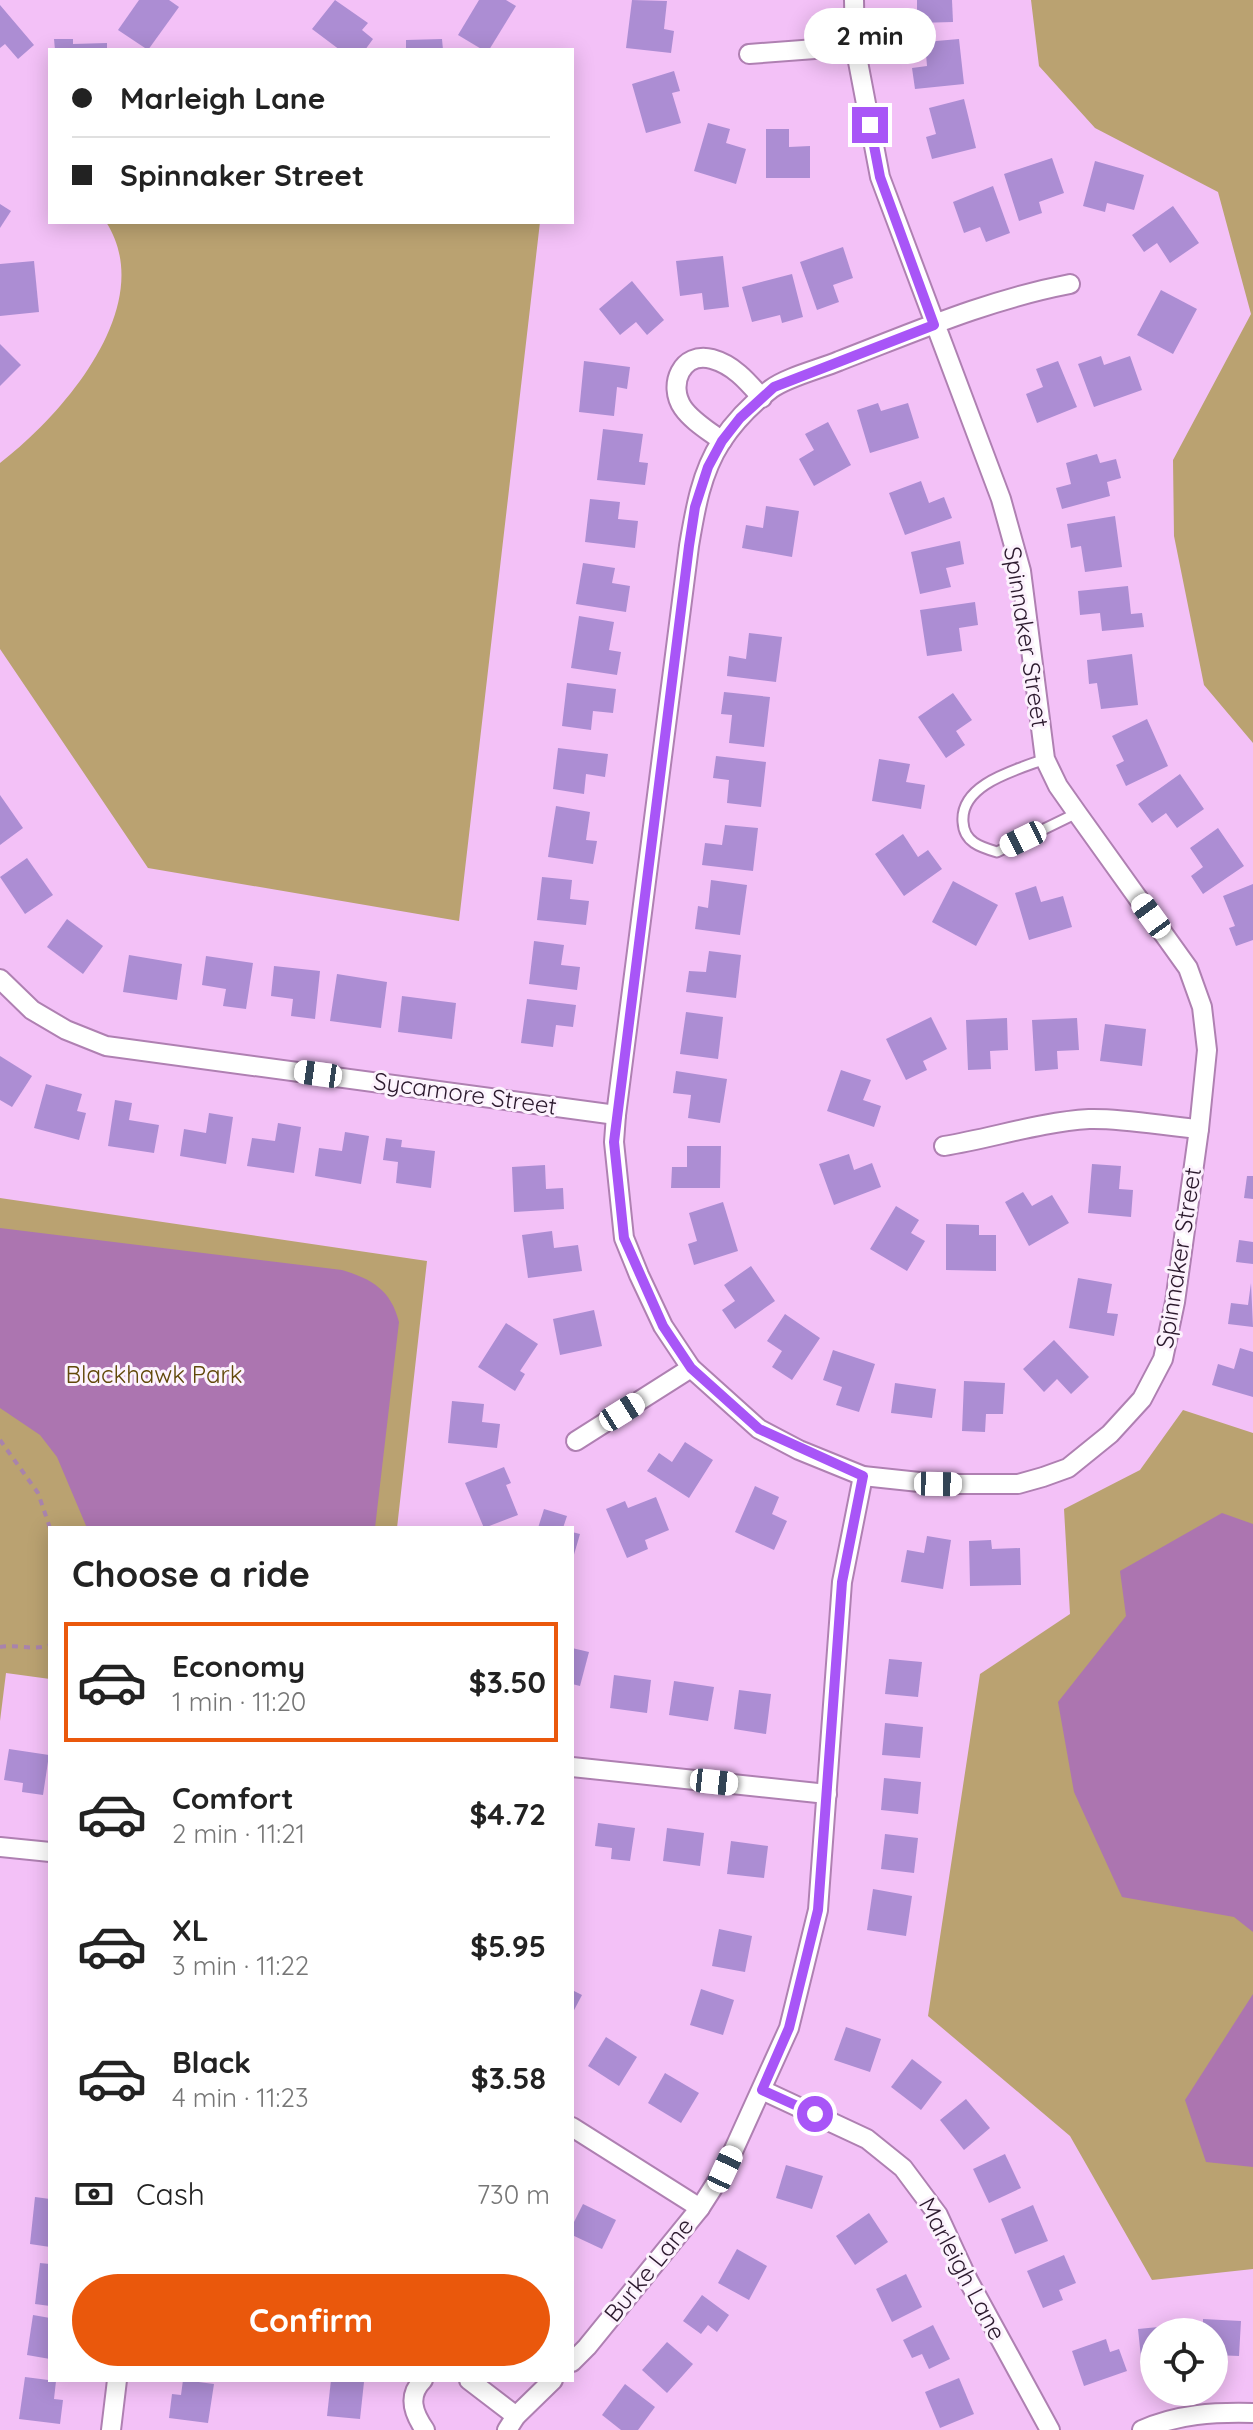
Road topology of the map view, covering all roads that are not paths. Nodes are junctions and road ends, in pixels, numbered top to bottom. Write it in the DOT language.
graph roads {
  1 [pos="854,0"];
  2 [pos="855,46"];
  3 [pos="749,54"];
  4 [pos="1070,284"];
  5 [pos="934,325"];
  6 [pos="762,398"];
  7 [pos="722,441"];
  8 [pos="1045,759"];
  9 [pos="1077,813"];
  10 [pos="0,979"];
  11 [pos="616,1115"];
  12 [pos="1199,1129"];
  13 [pos="944,1146"];
  14 [pos="691,1368"];
  15 [pos="576,1441"];
  16 [pos="863,1476"];
  17 [pos="574,1767"];
  18 [pos="827,1794"];
  19 [pos="0,1847"];
  20 [pos="48,1852"];
  21 [pos="762,2090"];
  22 [pos="574,2128"];
  23 [pos="700,2208"];
  24 [pos="574,2360"];
  25 [pos="117,2382"];
  26 [pos="420,2382"];
  27 [pos="471,2382"];
  28 [pos="551,2382"];
  29 [pos="1253,2413"];
  30 [pos="512,2423"];
  31 [pos="111,2430"];
  32 [pos="425,2430"];
  33 [pos="1050,2430"];
  34 [pos="1142,2430"];
  1 -- 2 [label="street, Spinnaker Street"];
  2 -- 3 [label="street"];
  2 -- 5 [label="street, Spinnaker Street"];
  4 -- 5 [label="street"];
  5 -- 6 [label="street, Spinnaker Street"];
  5 -- 8 [label="street, Spinnaker Street"];
  6 -- 7 [label="street, Spinnaker Street"];
  6 -- 7 [label="street"];
  7 -- 11 [label="street, Spinnaker Street"];
  8 -- 9 [label="street, Spinnaker Street"];
  8 -- 9 [label="lane"];
  9 -- 12 [label="street, Spinnaker Street"];
  10 -- 11 [label="street, Sycamore Street"];
  11 -- 14 [label="street, Spinnaker Street"];
  12 -- 13 [label="street"];
  12 -- 16 [label="street, Spinnaker Street"];
  14 -- 15 [label="street"];
  14 -- 16 [label="street, Spinnaker Street"];
  16 -- 18 [label="street, Burke Lane"];
  17 -- 18 [label="street"];
  18 -- 21 [label="street, Burke Lane"];
  19 -- 20 [label="street"];
  21 -- 23 [label="street, Burke Lane"];
  21 -- 33 [label="street, Marleigh Lane"];
  22 -- 23 [label="street"];
  23 -- 24 [label="street, Burke Lane"];
  25 -- 31 [label="street"];
  26 -- 32 [label="street"];
  27 -- 30 [label="street"];
  28 -- 30 [label="street"];
  29 -- 34 [label="street"];
}
